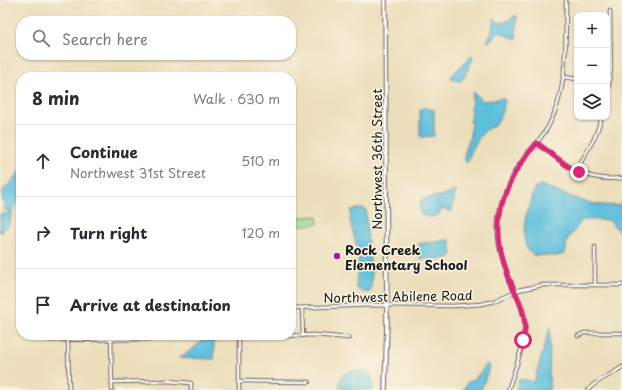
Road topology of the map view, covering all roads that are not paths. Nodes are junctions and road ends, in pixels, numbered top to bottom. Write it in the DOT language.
graph roads {
  1 [pos="384,0"];
  2 [pos="566,0"];
  3 [pos="610,11"];
  4 [pos="610,56"];
  5 [pos="564,77"];
  6 [pos="574,79"];
  7 [pos="601,120"];
  8 [pos="537,143"];
  9 [pos="576,171"];
  10 [pos="622,178"];
  11 [pos="595,247"];
  12 [pos="595,285"];
  13 [pos="622,285"];
  14 [pos="515,291"];
  15 [pos="386,306"];
  16 [pos="296,308"];
  17 [pos="302,308"];
  18 [pos="622,333"];
  19 [pos="296,336"];
  20 [pos="303,336"];
  21 [pos="578,336"];
  22 [pos="349,338"];
  23 [pos="50,340"];
  24 [pos="68,340"];
  25 [pos="111,340"];
  26 [pos="239,340"];
  27 [pos="622,367"];
  28 [pos="239,381"];
  29 [pos="112,382"];
  30 [pos="309,382"];
  31 [pos="69,390"];
  32 [pos="112,390"];
  33 [pos="191,390"];
  34 [pos="239,390"];
  35 [pos="385,390"];
  36 [pos="508,390"];
  37 [pos="588,390"];
  1 -- 15 [label="main road, Northwest 36th Street"];
  2 -- 5 [label="street"];
  3 -- 4 [label="street"];
  5 -- 6 [label="street"];
  5 -- 8 [label="street"];
  7 -- 9 [label="street"];
  8 -- 9 [label="street"];
  8 -- 14 [label="street"];
  9 -- 10 [label="street"];
  11 -- 12 [label="street"];
  12 -- 13 [label="street, Northwest Abilene Road"];
  12 -- 14 [label="street, Northwest Abilene Road"];
  14 -- 15 [label="street, Northwest Abilene Road"];
  14 -- 36 [label="street"];
  15 -- 17 [label="street, Northwest Abilene Road"];
  15 -- 35 [label="main road, Northwest 36th Street"];
  16 -- 17 [label="street, Northwest Abilene Road"];
  17 -- 20 [label="street"];
  18 -- 21 [label="street"];
  19 -- 20 [label="street"];
  20 -- 22 [label="street"];
  23 -- 24 [label="street"];
  24 -- 31 [label="street"];
  25 -- 29 [label="street"];
  26 -- 28 [label="street"];
  27 -- 37 [label="street"];
  28 -- 30 [label="street"];
  28 -- 34 [label="street"];
  29 -- 32 [label="street"];
  29 -- 33 [label="street"];
}
